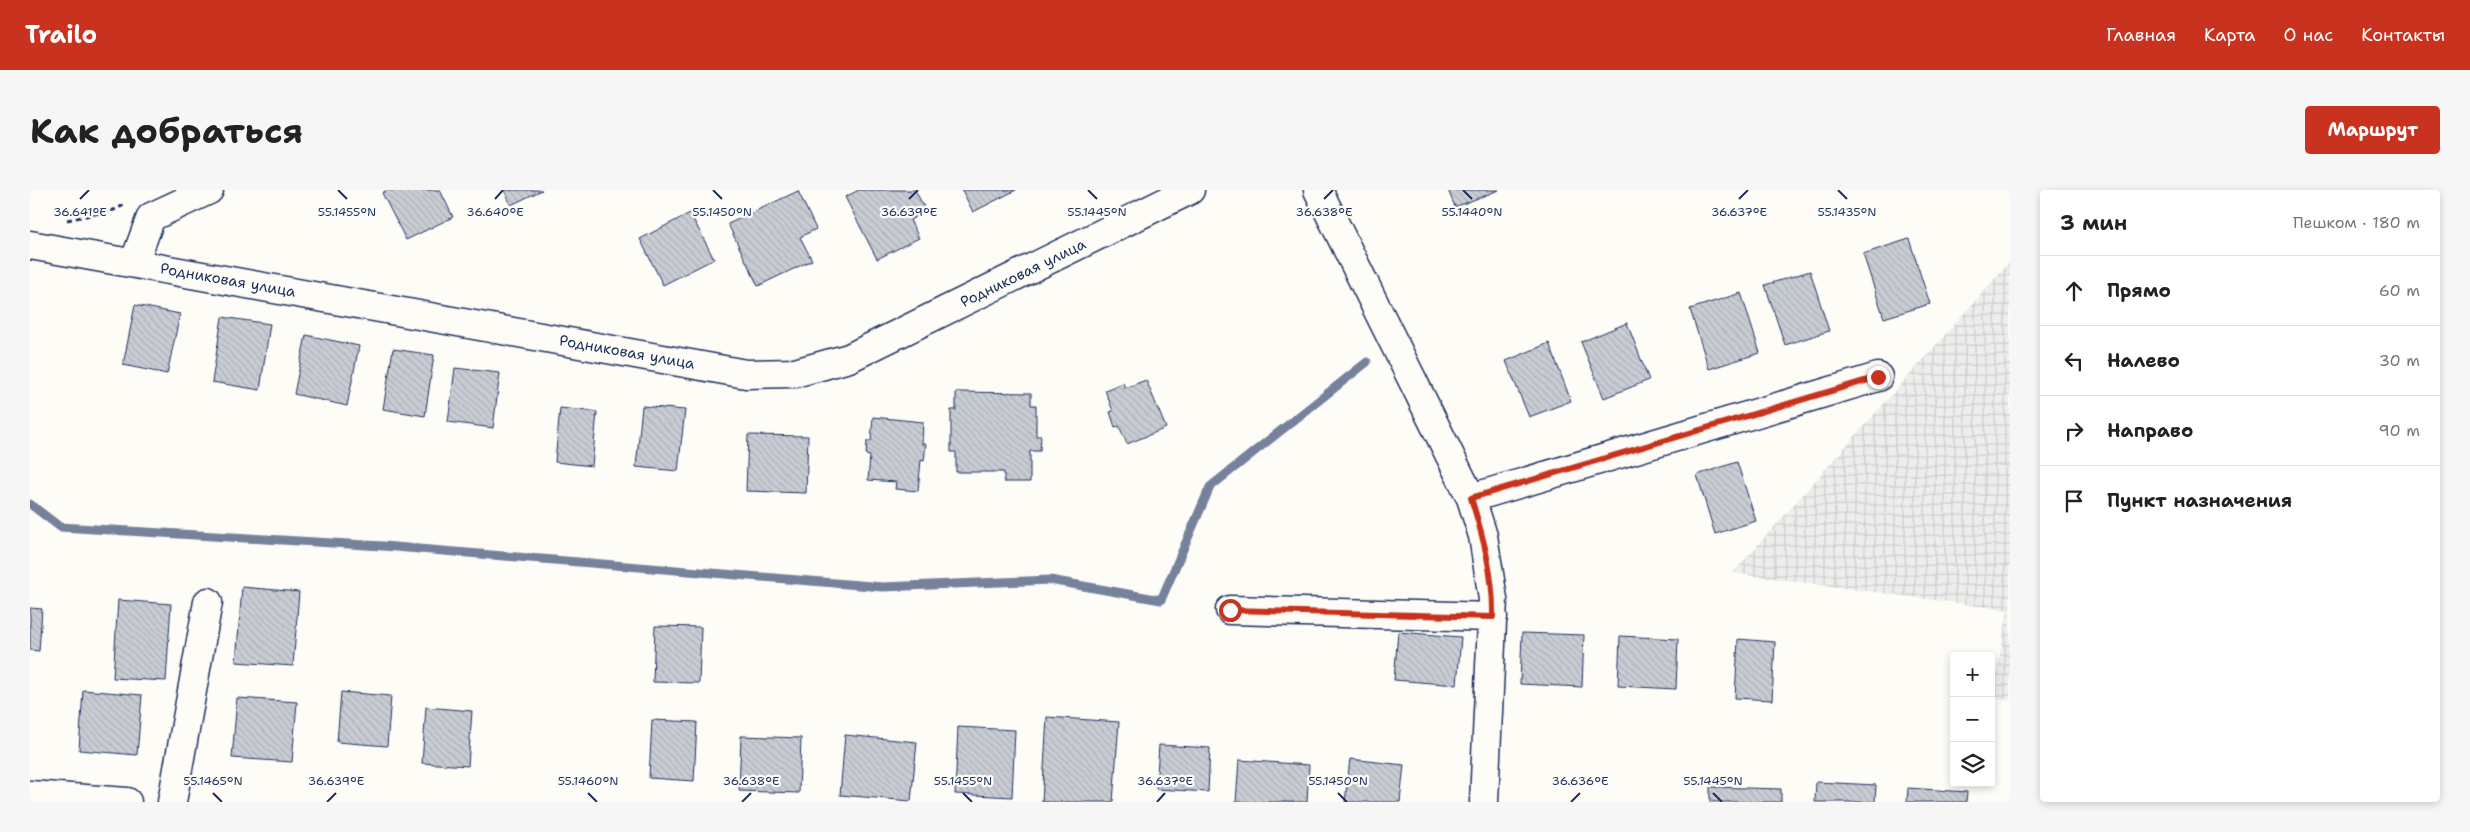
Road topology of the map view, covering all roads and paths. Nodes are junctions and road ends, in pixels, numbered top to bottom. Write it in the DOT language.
graph roads {
  1 [pos="209,190"];
  2 [pos="1190,190"];
  3 [pos="1318,190"];
  4 [pos="131,202"];
  5 [pos="66,220"];
  6 [pos="30,245"];
  7 [pos="134,263"];
  8 [pos="1878,377"];
  9 [pos="1471,498"];
  10 [pos="208,602"];
  11 [pos="1230,610"];
  12 [pos="1493,617"];
  13 [pos="30,795"];
  14 [pos="127,802"];
  15 [pos="172,802"];
  16 [pos="1484,802"];
  1 -- 7 [label="street"];
  2 -- 7 [label="street, Родниковая улица"];
  3 -- 9 [label="street"];
  4 -- 5 [label="path"];
  6 -- 7 [label="street, Родниковая улица"];
  8 -- 9 [label="street"];
  9 -- 12 [label="street"];
  10 -- 15 [label="street"];
  11 -- 12 [label="street"];
  12 -- 16 [label="street"];
  13 -- 14 [label="street"];
}
